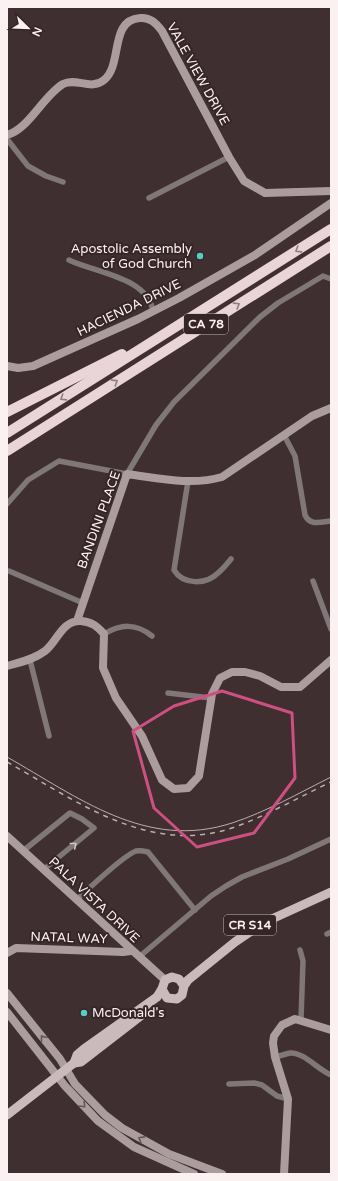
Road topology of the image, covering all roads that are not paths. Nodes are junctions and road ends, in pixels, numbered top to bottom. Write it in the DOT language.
graph roads {
  1 [pos="7,135"];
  2 [pos="7,139"];
  3 [pos="229,157"];
  4 [pos="63,182"];
  5 [pos="331,191"];
  6 [pos="149,198"];
  7 [pos="331,203"];
  8 [pos="331,229"];
  9 [pos="331,246"];
  10 [pos="69,260"];
  11 [pos="331,279"];
  12 [pos="154,311"];
  13 [pos="167,332"];
  14 [pos="9,367"];
  15 [pos="82,404"];
  16 [pos="331,408"];
  17 [pos="7,412"];
  18 [pos="7,434"];
  19 [pos="284,435"];
  20 [pos="7,451"];
  21 [pos="7,458"];
  22 [pos="127,474"];
  23 [pos="188,481"];
  24 [pos="7,504"];
  25 [pos="331,521"];
  26 [pos="231,559"];
  27 [pos="8,571"];
  28 [pos="313,581"];
  29 [pos="83,602"];
  30 [pos="77,621"];
  31 [pos="331,629"];
  32 [pos="104,634"];
  33 [pos="152,636"];
  34 [pos="30,660"];
  35 [pos="331,660"];
  36 [pos="7,666"];
  37 [pos="168,693"];
  38 [pos="211,698"];
  39 [pos="49,736"];
  40 [pos="7,836"];
  41 [pos="331,838"];
  42 [pos="23,851"];
  43 [pos="44,870"];
  44 [pos="331,887"];
  45 [pos="331,892"];
  46 [pos="76,900"];
  47 [pos="195,910"];
  48 [pos="300,950"];
  49 [pos="132,951"];
  50 [pos="7,953"];
  51 [pos="138,957"];
  52 [pos="177,978"];
  53 [pos="164,985"];
  54 [pos="184,986"];
  55 [pos="7,994"];
  56 [pos="167,998"];
  57 [pos="7,1012"];
  58 [pos="301,1020"];
  59 [pos="331,1030"];
  60 [pos="275,1057"];
  61 [pos="74,1063"];
  62 [pos="66,1069"];
  63 [pos="331,1075"];
  64 [pos="57,1076"];
  65 [pos="229,1084"];
  66 [pos="288,1099"];
  67 [pos="7,1116"];
  68 [pos="194,1174"];
  69 [pos="222,1174"];
  70 [pos="284,1174"];
  1 -- 3 [label="street, VALE VIEW DRIVE"];
  2 -- 4 [label="street"];
  3 -- 5 [label="street, VALE VIEW DRIVE"];
  3 -- 6 [label="street"];
  7 -- 12 [label="street, HACIENDA DRIVE"];
  8 -- 13 [label="highway, CA 78, one-way"];
  15 -- 9 [label="highway, CA 78, one-way"];
  10 -- 12 [label="street"];
  11 -- 22 [label="street, BANDINI PLACE"];
  12 -- 14 [label="street, HACIENDA DRIVE"];
  13 -- 17 [label="highway"];
  13 -- 18 [label="highway, CA 78, one-way"];
  15 -- 20 [label="highway, CA 78"];
  15 -- 21 [label="highway"];
  16 -- 19 [label="street"];
  19 -- 23 [label="street"];
  19 -- 25 [label="street"];
  22 -- 23 [label="street"];
  22 -- 24 [label="street"];
  22 -- 29 [label="street, BANDINI PLACE"];
  23 -- 26 [label="street"];
  27 -- 29 [label="street"];
  28 -- 31 [label="street"];
  29 -- 30 [label="street, BANDINI PLACE"];
  30 -- 32 [label="street"];
  30 -- 34 [label="street"];
  32 -- 33 [label="street"];
  32 -- 38 [label="street"];
  34 -- 36 [label="street"];
  34 -- 39 [label="street"];
  35 -- 38 [label="street"];
  37 -- 38 [label="street"];
  40 -- 42 [label="street, PALA VISTA DRIVE"];
  41 -- 47 [label="street"];
  42 -- 43 [label="street, PALA VISTA DRIVE"];
  43 -- 42 [label="street, one-way"];
  43 -- 46 [label="street, PALA VISTA DRIVE"];
  44 -- 52 [label="main road, CR S14"];
  45 -- 54 [label="main road, CR S14"];
  46 -- 47 [label="street"];
  46 -- 49 [label="street, PALA VISTA DRIVE"];
  47 -- 51 [label="street"];
  48 -- 58 [label="street"];
  49 -- 50 [label="street, NATAL WAY"];
  49 -- 51 [label="street, PALA VISTA DRIVE"];
  51 -- 53 [label="street, PALA VISTA DRIVE"];
  52 -- 53 [label="main road, CR S14"];
  52 -- 54 [label="main road"];
  53 -- 56 [label="main road"];
  53 -- 61 [label="main road, CR S14"];
  54 -- 56 [label="main road, CR S14"];
  62 -- 55 [label="street, one-way"];
  56 -- 61 [label="main road, CR S14"];
  57 -- 64 [label="street"];
  58 -- 59 [label="street"];
  58 -- 60 [label="street"];
  60 -- 63 [label="street"];
  60 -- 66 [label="street"];
  61 -- 62 [label="main road, CR S14"];
  62 -- 64 [label="main road, CR S14"];
  69 -- 62 [label="street, one-way"];
  64 -- 67 [label="main road, CR S14"];
  64 -- 68 [label="street, one-way"];
  65 -- 66 [label="street"];
  66 -- 70 [label="street"];
}
